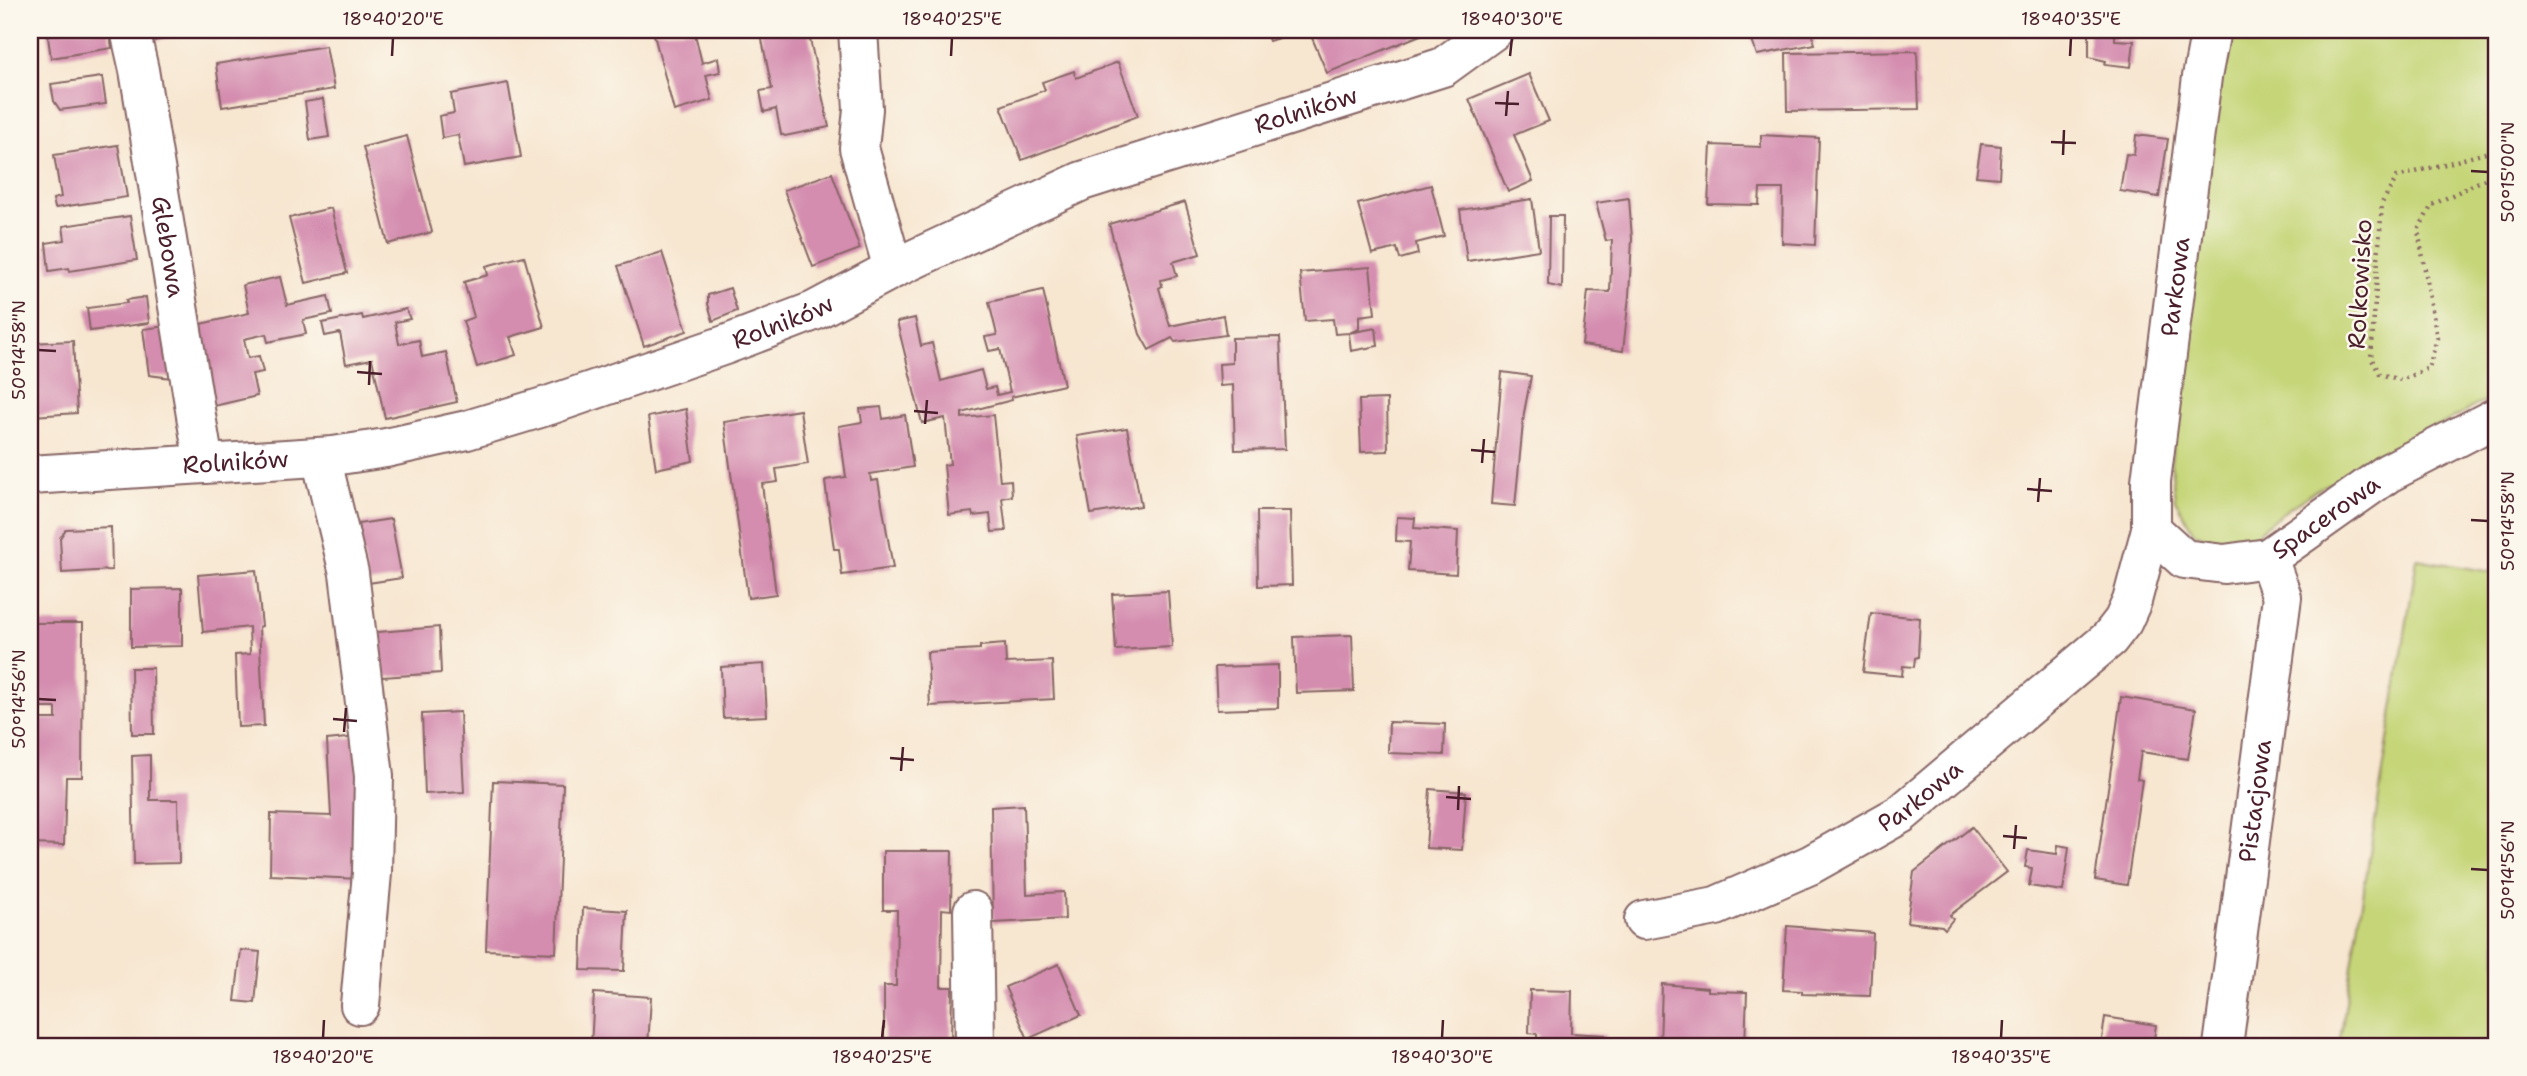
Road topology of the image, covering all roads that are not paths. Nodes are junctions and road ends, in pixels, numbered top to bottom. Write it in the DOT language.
graph roads {
  1 [pos="130,30"];
  2 [pos="858,30"];
  3 [pos="1494,30"];
  4 [pos="2211,30"];
  5 [pos="893,269"];
  6 [pos="2497,417"];
  7 [pos="321,457"];
  8 [pos="204,464"];
  9 [pos="30,475"];
  10 [pos="2151,529"];
  11 [pos="2268,558"];
  12 [pos="2184,559"];
  13 [pos="2136,586"];
  14 [pos="973,911"];
  15 [pos="1644,920"];
  16 [pos="360,1005"];
  17 [pos="975,1046"];
  18 [pos="2223,1046"];
  1 -- 8 [label="street, Glebowa"];
  2 -- 5 [label="street"];
  3 -- 5 [label="street, Rolników"];
  4 -- 10 [label="street, Parkowa"];
  5 -- 7 [label="street, Rolników"];
  6 -- 11 [label="street, Spacerowa"];
  7 -- 8 [label="street, Rolników"];
  7 -- 16 [label="street"];
  8 -- 9 [label="street, Rolników"];
  10 -- 12 [label="street"];
  10 -- 13 [label="street, Parkowa"];
  11 -- 12 [label="street, Spacerowa"];
  11 -- 18 [label="street, Pistacjowa"];
  12 -- 13 [label="street"];
  13 -- 15 [label="street, Parkowa"];
  14 -- 17 [label="street"];
}
